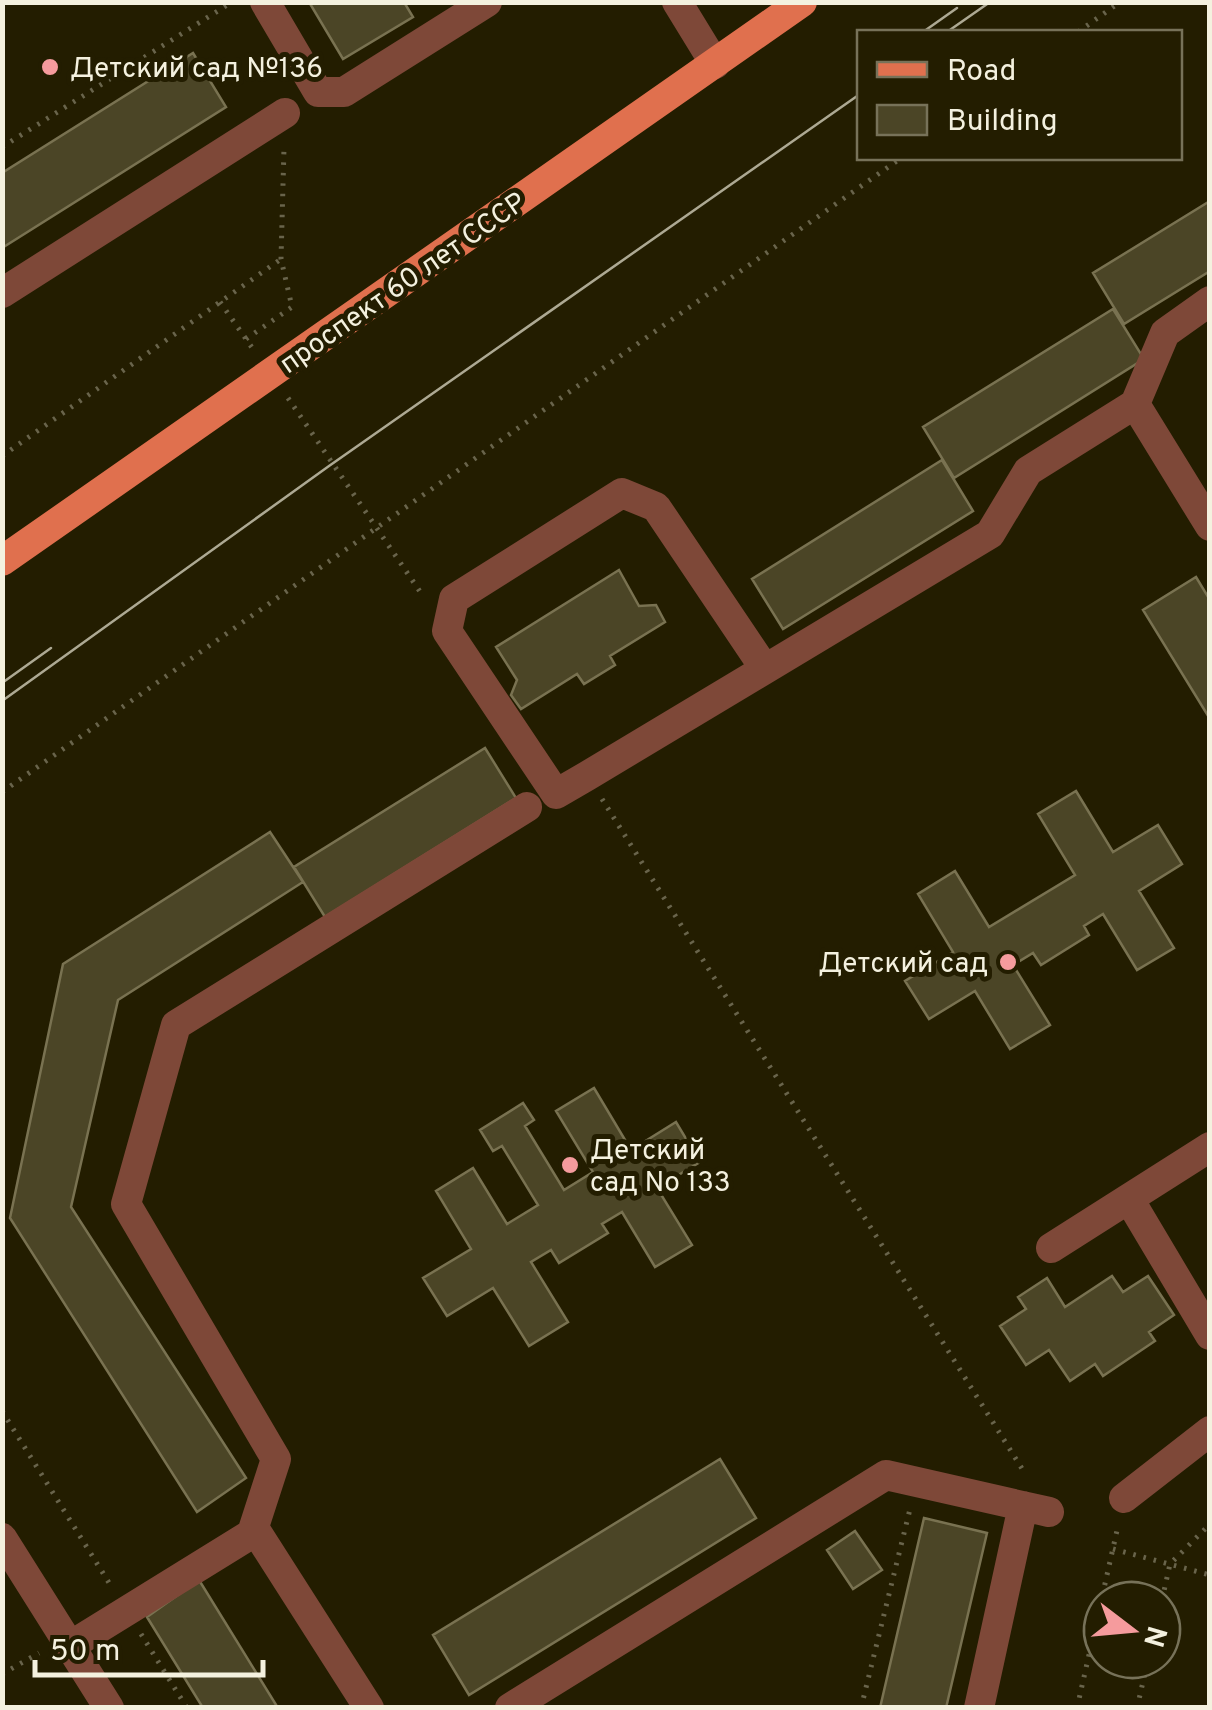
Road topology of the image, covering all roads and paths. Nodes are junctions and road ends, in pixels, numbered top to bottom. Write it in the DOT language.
graph roads {
  1 [pos="232,2"];
  2 [pos="265,2"];
  3 [pos="487,2"];
  4 [pos="677,2"];
  5 [pos="802,2"];
  6 [pos="1120,2"];
  7 [pos="1081,30"];
  8 [pos="715,64"];
  9 [pos="304,101"];
  10 [pos="2,147"];
  11 [pos="898,160"];
  12 [pos="281,259"];
  13 [pos="2,294"];
  14 [pos="1210,301"];
  15 [pos="220,302"];
  16 [pos="246,340"];
  17 [pos="271,373"];
  18 [pos="1134,404"];
  19 [pos="2,456"];
  20 [pos="1210,526"];
  21 [pos="377,528"];
  22 [pos="2,561"];
  23 [pos="448,631"];
  24 [pos="765,669"];
  25 [pos="587,776"];
  26 [pos="2,792"];
  27 [pos="527,806"];
  28 [pos="1210,1146"];
  29 [pos="1130,1199"];
  30 [pos="1051,1248"];
  31 [pos="1210,1335"];
  32 [pos="2,1411"];
  33 [pos="1210,1432"];
  34 [pos="916,1482"];
  35 [pos="1124,1498"];
  36 [pos="1036,1509"];
  37 [pos="1210,1524"];
  38 [pos="252,1534"];
  39 [pos="2,1538"];
  40 [pos="1113,1549"];
  41 [pos="1170,1564"];
  42 [pos="1210,1574"];
  43 [pos="1166,1580"];
  44 [pos="127,1611"];
  45 [pos="70,1646"];
  46 [pos="2,1674"];
  47 [pos="1143,1680"];
  48 [pos="109,1708"];
  49 [pos="187,1708"];
  50 [pos="370,1708"];
  51 [pos="510,1708"];
  52 [pos="861,1708"];
  53 [pos="979,1708"];
  54 [pos="1077,1708"];
  55 [pos="1137,1708"];
  1 -- 10 [label="path"];
  2 -- 9 [label="street"];
  3 -- 9 [label="street"];
  4 -- 8 [label="street"];
  5 -- 8 [label="main road, проспект 60 лет СССР"];
  6 -- 7 [label="path"];
  8 -- 17 [label="main road, проспект 60 лет СССР"];
  9 -- 12 [label="path"];
  9 -- 13 [label="street"];
  11 -- 21 [label="path"];
  12 -- 15 [label="path"];
  12 -- 16 [label="path"];
  14 -- 18 [label="street"];
  15 -- 16 [label="path"];
  15 -- 19 [label="path"];
  16 -- 17 [label="path"];
  17 -- 21 [label="path"];
  17 -- 22 [label="main road, проспект 60 лет СССР"];
  18 -- 20 [label="street"];
  18 -- 24 [label="street"];
  21 -- 23 [label="path"];
  21 -- 26 [label="path"];
  23 -- 24 [label="street"];
  23 -- 25 [label="street"];
  24 -- 25 [label="street"];
  25 -- 36 [label="path"];
  27 -- 38 [label="street"];
  28 -- 29 [label="street"];
  29 -- 30 [label="street"];
  29 -- 31 [label="street"];
  32 -- 44 [label="path"];
  33 -- 35 [label="street"];
  34 -- 36 [label="street"];
  34 -- 51 [label="street"];
  34 -- 52 [label="path"];
  35 -- 40 [label="path"];
  36 -- 53 [label="street"];
  37 -- 41 [label="path"];
  38 -- 44 [label="street"];
  38 -- 50 [label="street"];
  39 -- 45 [label="street"];
  40 -- 41 [label="path"];
  40 -- 54 [label="path"];
  41 -- 42 [label="path"];
  41 -- 43 [label="path"];
  44 -- 45 [label="street"];
  44 -- 49 [label="path"];
  45 -- 46 [label="path"];
  45 -- 48 [label="street"];
  47 -- 55 [label="path"];
}
